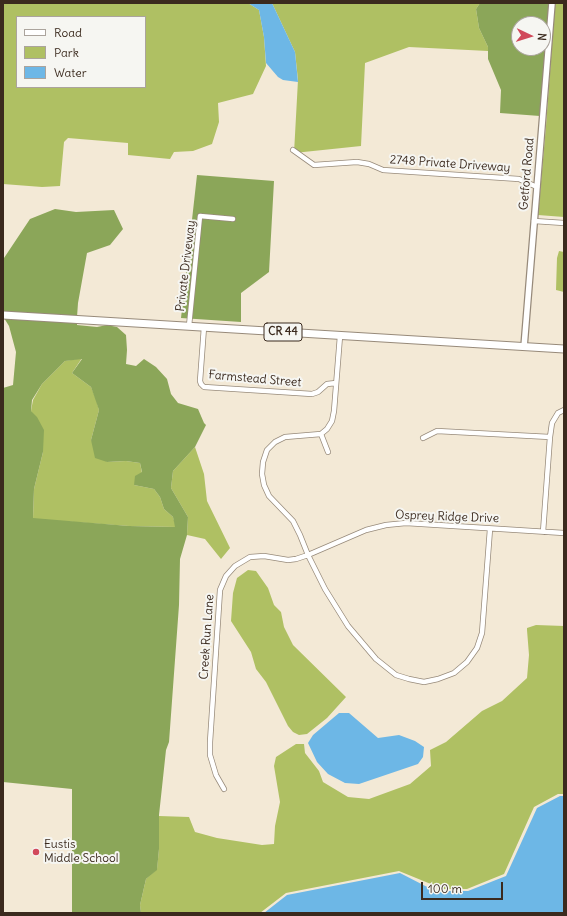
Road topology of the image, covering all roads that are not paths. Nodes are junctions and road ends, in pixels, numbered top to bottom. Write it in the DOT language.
graph roads {
  1 [pos="552,3"];
  2 [pos="292,150"];
  3 [pos="537,187"];
  4 [pos="233,219"];
  5 [pos="534,221"];
  6 [pos="564,223"];
  7 [pos="3,315"];
  8 [pos="189,326"];
  9 [pos="204,327"];
  10 [pos="340,336"];
  11 [pos="524,347"];
  12 [pos="564,349"];
  13 [pos="336,383"];
  14 [pos="564,410"];
  15 [pos="321,434"];
  16 [pos="550,437"];
  17 [pos="423,438"];
  18 [pos="328,452"];
  19 [pos="490,528"];
  20 [pos="543,532"];
  21 [pos="564,533"];
  22 [pos="308,555"];
  23 [pos="224,789"];
  1 -- 3 [label="street, Getford Road"];
  2 -- 3 [label="street, 2748 Private Driveway"];
  3 -- 5 [label="street, Getford Road"];
  4 -- 8 [label="street, Private Driveway"];
  5 -- 6 [label="street"];
  5 -- 11 [label="street, Getford Road"];
  7 -- 8 [label="main road, CR 44"];
  8 -- 9 [label="main road, CR 44"];
  9 -- 10 [label="main road, CR 44"];
  9 -- 13 [label="street, Farmstead Street"];
  10 -- 11 [label="main road, CR 44"];
  10 -- 13 [label="street"];
  11 -- 12 [label="main road, CR 44"];
  13 -- 15 [label="street"];
  14 -- 16 [label="street"];
  15 -- 18 [label="street"];
  15 -- 22 [label="street"];
  16 -- 17 [label="street"];
  16 -- 20 [label="street"];
  19 -- 20 [label="street, Osprey Ridge Drive"];
  19 -- 22 [label="street, Osprey Ridge Drive"];
  19 -- 22 [label="street"];
  20 -- 21 [label="street, Osprey Ridge Drive"];
  22 -- 23 [label="street, Creek Run Lane"];
}
